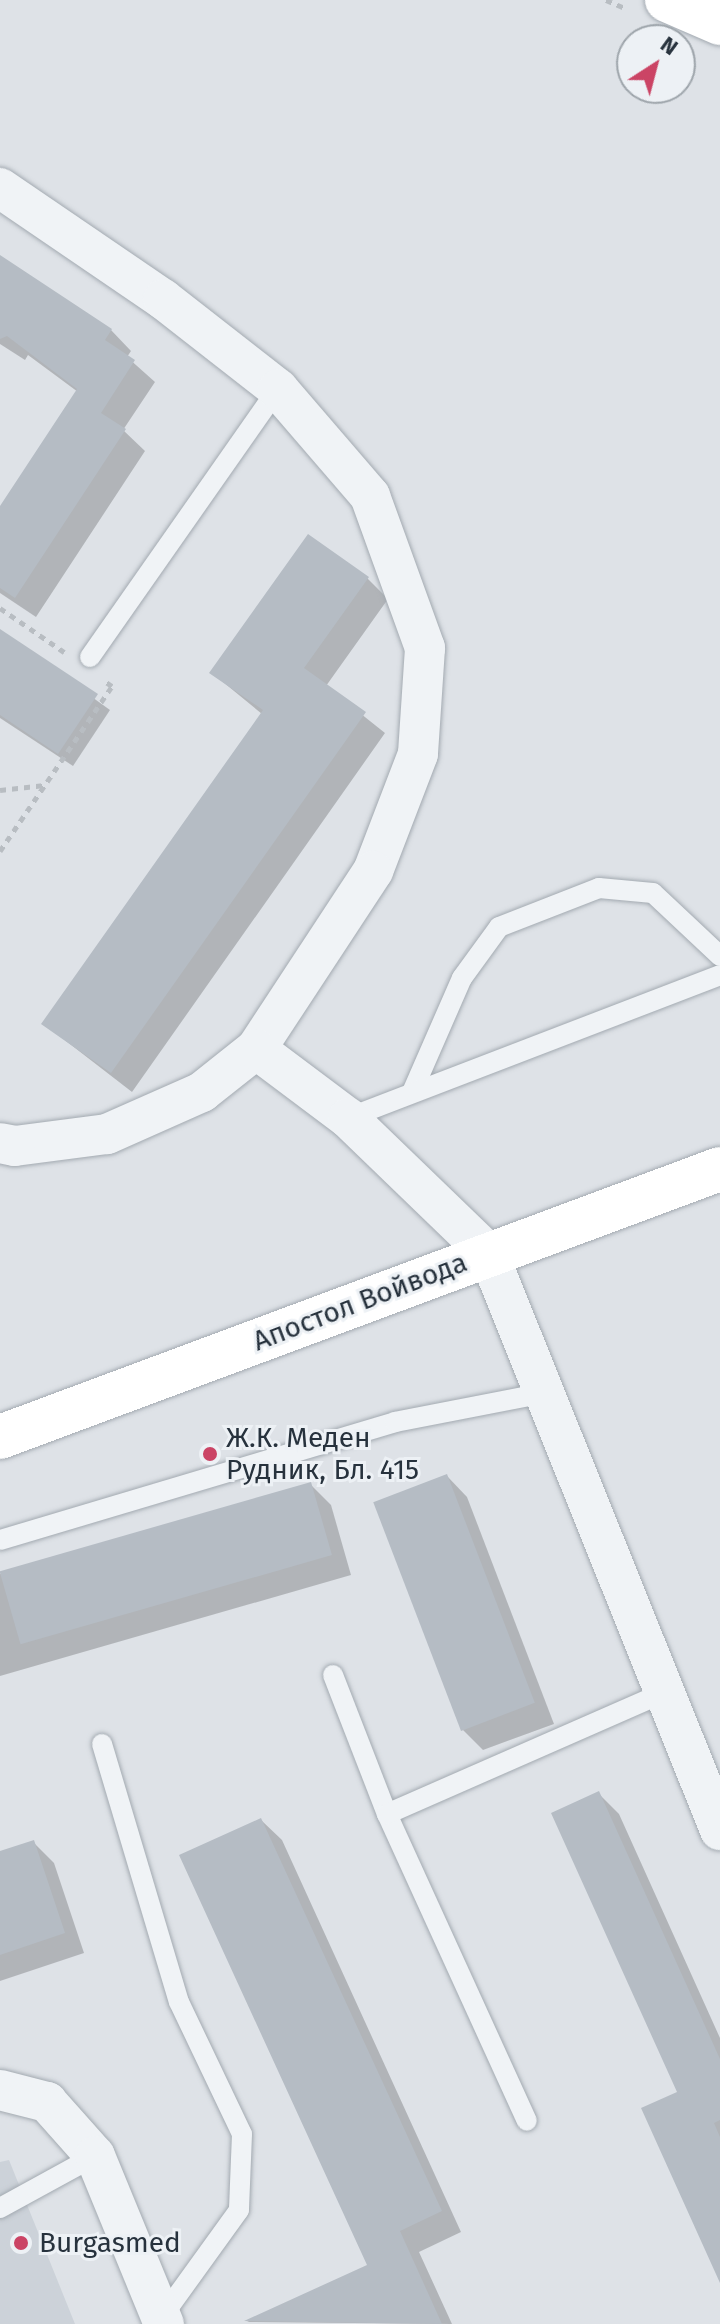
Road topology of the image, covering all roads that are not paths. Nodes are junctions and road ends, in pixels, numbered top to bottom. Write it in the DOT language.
graph roads {
  1 [pos="667,0"];
  2 [pos="720,23"];
  3 [pos="0,188"];
  4 [pos="278,389"];
  5 [pos="88,662"];
  6 [pos="720,956"];
  7 [pos="720,975"];
  8 [pos="256,1049"];
  9 [pos="413,1090"];
  10 [pos="348,1118"];
  11 [pos="0,1143"];
  12 [pos="720,1169"];
  13 [pos="488,1253"];
  14 [pos="544,1393"];
  15 [pos="0,1437"];
  16 [pos="0,1540"];
  17 [pos="333,1675"];
  18 [pos="665,1692"];
  19 [pos="102,1744"];
  20 [pos="387,1814"];
  21 [pos="720,1830"];
  22 [pos="0,2090"];
  23 [pos="527,2121"];
  24 [pos="95,2156"];
  25 [pos="0,2208"];
  26 [pos="162,2321"];
  1 -- 2 [label="street"];
  3 -- 4 [label="street"];
  4 -- 5 [label="lane"];
  4 -- 8 [label="street"];
  6 -- 9 [label="lane"];
  7 -- 9 [label="lane"];
  8 -- 10 [label="street"];
  8 -- 11 [label="street"];
  9 -- 10 [label="lane"];
  10 -- 13 [label="street"];
  12 -- 13 [label="street, Апостол Войвода"];
  13 -- 14 [label="street"];
  13 -- 15 [label="street, Апостол Войвода"];
  14 -- 16 [label="lane"];
  14 -- 18 [label="street"];
  17 -- 20 [label="lane"];
  18 -- 20 [label="lane"];
  18 -- 21 [label="street"];
  19 -- 26 [label="lane"];
  20 -- 23 [label="lane"];
  22 -- 24 [label="street"];
  24 -- 25 [label="lane"];
  24 -- 26 [label="street"];
}
